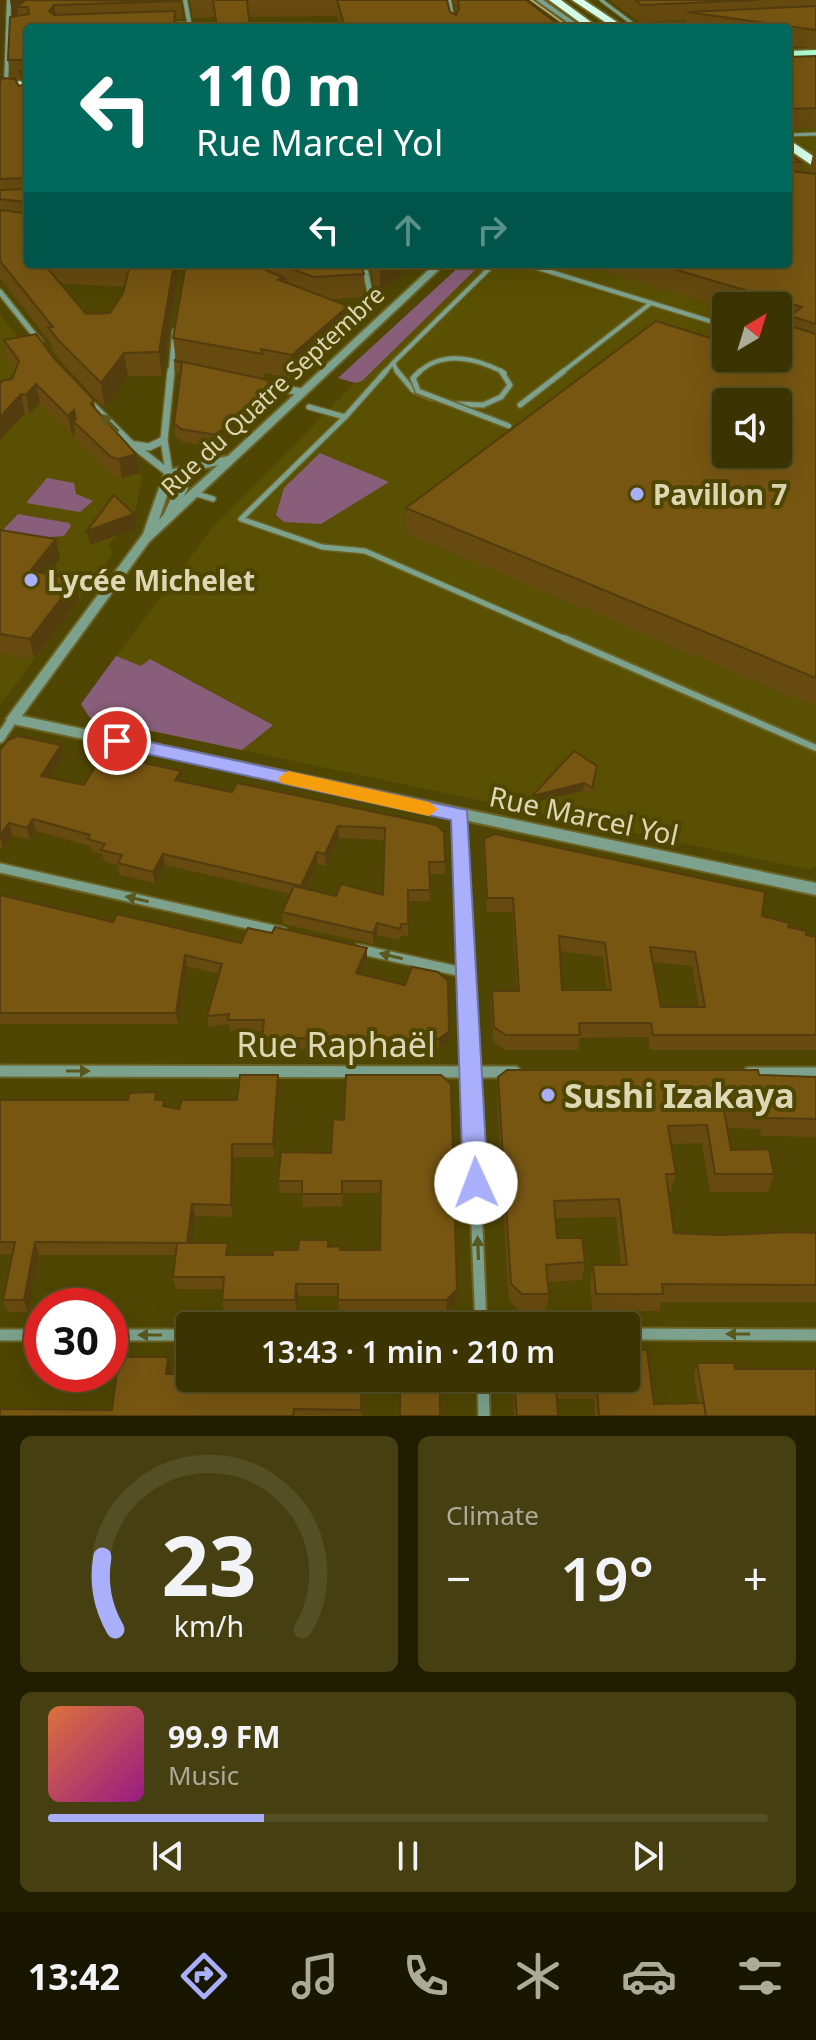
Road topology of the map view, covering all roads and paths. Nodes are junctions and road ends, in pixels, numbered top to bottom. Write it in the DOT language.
graph roads {
  1 [pos="9,0"];
  2 [pos="185,0"];
  3 [pos="449,0"];
  4 [pos="539,0"];
  5 [pos="554,0"];
  6 [pos="577,0"];
  7 [pos="601,0"];
  8 [pos="0,12"];
  9 [pos="9,12"];
  10 [pos="18,20"];
  11 [pos="189,24"];
  12 [pos="453,24"];
  13 [pos="574,24"];
  14 [pos="589,24"];
  15 [pos="615,24"];
  16 [pos="633,24"];
  17 [pos="7,29"];
  18 [pos="16,29"];
  19 [pos="816,53"];
  20 [pos="792,54"];
  21 [pos="24,85"];
  22 [pos="4,91"];
  23 [pos="816,134"];
  24 [pos="792,135"];
  25 [pos="792,146"];
  26 [pos="816,164"];
  27 [pos="365,268"];
  28 [pos="436,268"];
  29 [pos="490,268"];
  30 [pos="538,268"];
  31 [pos="354,282"];
  32 [pos="368,286"];
  33 [pos="0,292"];
  34 [pos="651,303"];
  35 [pos="334,315"];
  36 [pos="176,322"];
  37 [pos="712,322"];
  38 [pos="46,351"];
  39 [pos="393,363"];
  40 [pos="169,366"];
  41 [pos="184,369"];
  42 [pos="256,383"];
  43 [pos="301,392"];
  44 [pos="83,396"];
  45 [pos="520,405"];
  46 [pos="309,407"];
  47 [pos="345,417"];
  48 [pos="509,426"];
  49 [pos="164,440"];
  50 [pos="133,444"];
  51 [pos="232,458"];
  52 [pos="220,472"];
  53 [pos="169,473"];
  54 [pos="197,494"];
  55 [pos="213,499"];
  56 [pos="170,516"];
  57 [pos="145,539"];
  58 [pos="13,719"];
  59 [pos="0,738"];
  60 [pos="816,748"];
  61 [pos="460,815"];
  62 [pos="0,868"];
  63 [pos="816,889"];
  64 [pos="296,935"];
  65 [pos="343,945"];
  66 [pos="467,973"];
  67 [pos="0,1071"];
  68 [pos="471,1072"];
  69 [pos="528,1072"];
  70 [pos="736,1073"];
  71 [pos="816,1073"];
  72 [pos="480,1312"];
  73 [pos="640,1334"];
  74 [pos="0,1335"];
  75 [pos="24,1335"];
  76 [pos="128,1335"];
  77 [pos="176,1335"];
  78 [pos="816,1335"];
  79 [pos="483,1392"];
  80 [pos="484,1416"];
  1 -- 9 [label="street"];
  2 -- 11 [label="street"];
  3 -- 12 [label="street"];
  4 -- 13 [label="street"];
  5 -- 14 [label="highway"];
  6 -- 15 [label="highway"];
  7 -- 16 [label="lane"];
  8 -- 9 [label="lane"];
  9 -- 17 [label="street"];
  10 -- 17 [label="street"];
  17 -- 18 [label="street"];
  17 -- 22 [label="street"];
  19 -- 20 [label="main road"];
  21 -- 22 [label="main road"];
  23 -- 24 [label="lane"];
  25 -- 26 [label="highway"];
  27 -- 32 [label="street"];
  28 -- 43 [label="street, Rue du Quatre Septembre"];
  29 -- 39 [label="lane"];
  30 -- 34 [label="lane"];
  31 -- 32 [label="street"];
  32 -- 35 [label="street"];
  33 -- 38 [label="street"];
  34 -- 37 [label="lane"];
  34 -- 45 [label="lane"];
  36 -- 40 [label="street"];
  39 -- 47 [label="lane"];
  39 -- 48 [label="lane, bridge"];
  40 -- 41 [label="street"];
  40 -- 49 [label="street"];
  42 -- 43 [label="street"];
  43 -- 51 [label="street, Rue du Quatre Septembre"];
  50 -- 44 [label="street, one-way"];
  46 -- 47 [label="lane"];
  47 -- 60 [label="lane"];
  49 -- 50 [label="street"];
  49 -- 53 [label="street"];
  50 -- 53 [label="street"];
  51 -- 52 [label="street, Rue du Quatre Septembre"];
  51 -- 53 [label="street"];
  52 -- 53 [label="street"];
  52 -- 54 [label="street, Rue du Quatre Septembre"];
  53 -- 56 [label="street"];
  53 -- 57 [label="street"];
  54 -- 55 [label="lane"];
  54 -- 56 [label="street, Rue du Quatre Septembre"];
  56 -- 57 [label="street, Rue du Quatre Septembre"];
  57 -- 58 [label="street"];
  58 -- 59 [label="street"];
  58 -- 61 [label="street, Rue Marcel Yol"];
  61 -- 63 [label="street, Rue Marcel Yol"];
  61 -- 66 [label="street"];
  64 -- 62 [label="street, one-way"];
  66 -- 65 [label="street, one-way"];
  66 -- 68 [label="street"];
  67 -- 68 [label="street, Rue Raphaël, one-way"];
  68 -- 69 [label="street, Rue Raphaël"];
  72 -- 68 [label="street, one-way"];
  70 -- 71 [label="street"];
  78 -- 73 [label="street, one-way"];
  74 -- 75 [label="street"];
  77 -- 76 [label="street, one-way"];
  79 -- 80 [label="street"];
}
